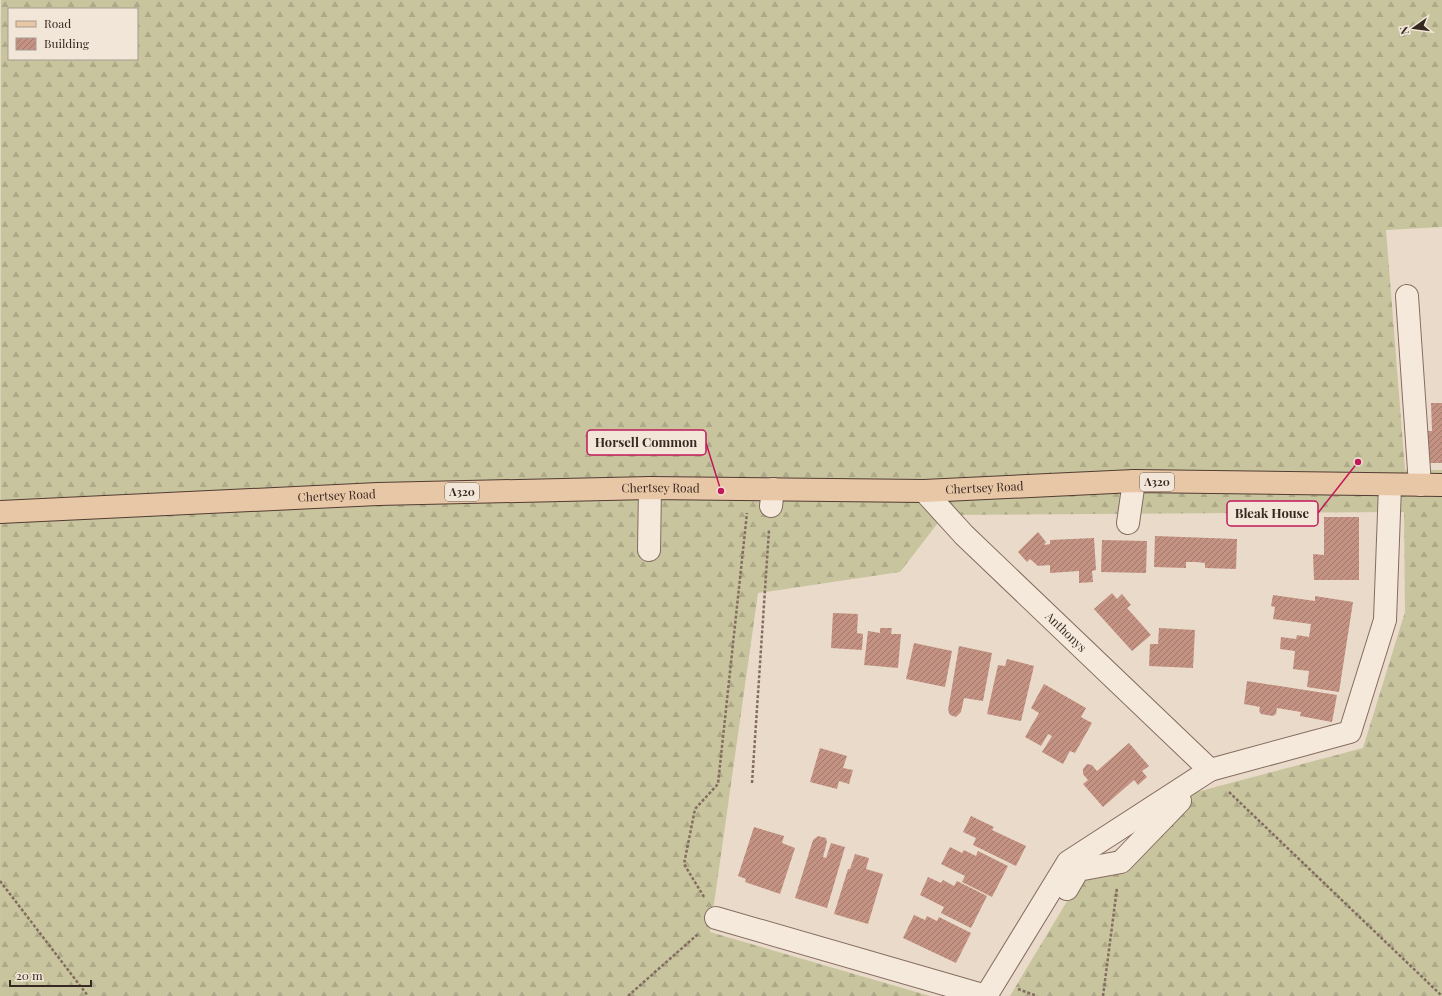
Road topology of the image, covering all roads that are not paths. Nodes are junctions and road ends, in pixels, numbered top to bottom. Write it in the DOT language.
graph roads {
  1 [pos="1407,296"];
  2 [pos="1134,481"];
  3 [pos="1420,485"];
  4 [pos="1442,485"];
  5 [pos="1390,486"];
  6 [pos="650,488"];
  7 [pos="924,491"];
  8 [pos="0,512"];
  9 [pos="1128,523"];
  10 [pos="649,550"];
  11 [pos="1210,770"];
  12 [pos="716,918"];
  13 [pos="996,996"];
  1 -- 3 [label="street"];
  2 -- 5 [label="main road, Chertsey Road / A320"];
  2 -- 7 [label="main road, Chertsey Road / A320"];
  2 -- 9 [label="street"];
  3 -- 4 [label="main road, Chertsey Road / A320"];
  3 -- 5 [label="main road, Chertsey Road / A320"];
  5 -- 11 [label="street"];
  6 -- 7 [label="main road, Chertsey Road / A320"];
  6 -- 8 [label="main road, Chertsey Road / A320"];
  6 -- 10 [label="street"];
  7 -- 11 [label="street, Anthonys"];
  11 -- 12 [label="street"];
  11 -- 13 [label="street"];
}
